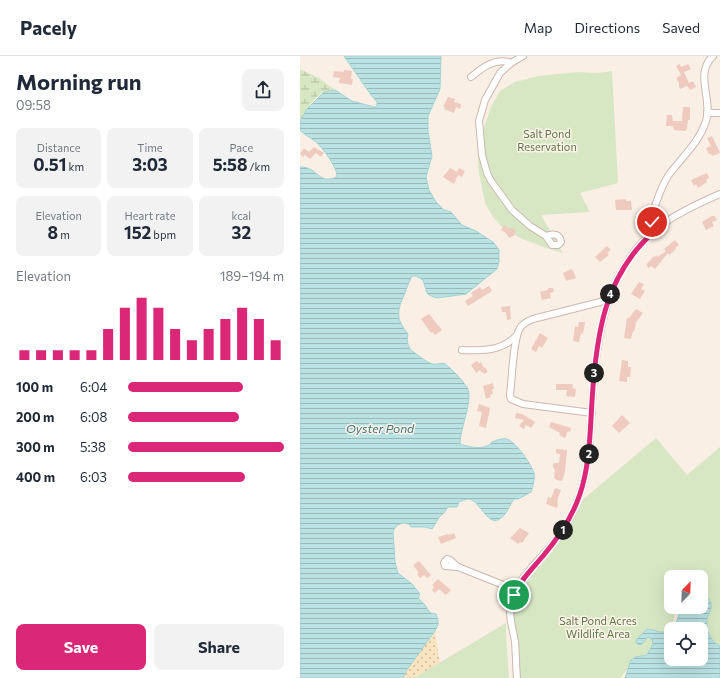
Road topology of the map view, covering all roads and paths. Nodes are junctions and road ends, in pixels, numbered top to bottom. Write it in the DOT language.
graph roads {
  1 [pos="523,56"];
  2 [pos="713,56"];
  3 [pos="511,62"];
  4 [pos="470,77"];
  5 [pos="707,113"];
  6 [pos="720,113"];
  7 [pos="720,194"];
  8 [pos="656,230"];
  9 [pos="546,236"];
  10 [pos="608,300"];
  11 [pos="516,336"];
  12 [pos="462,350"];
  13 [pos="592,413"];
  14 [pos="458,566"];
  15 [pos="516,590"];
  16 [pos="517,678"];
  1 -- 3 [label="street"];
  2 -- 5 [label="street"];
  3 -- 4 [label="street"];
  3 -- 9 [label="street"];
  5 -- 6 [label="street"];
  5 -- 8 [label="street"];
  7 -- 8 [label="street"];
  8 -- 10 [label="street"];
  10 -- 11 [label="street"];
  10 -- 13 [label="street"];
  11 -- 12 [label="street"];
  11 -- 13 [label="street"];
  13 -- 15 [label="street"];
  14 -- 15 [label="street"];
  15 -- 16 [label="street"];
}
